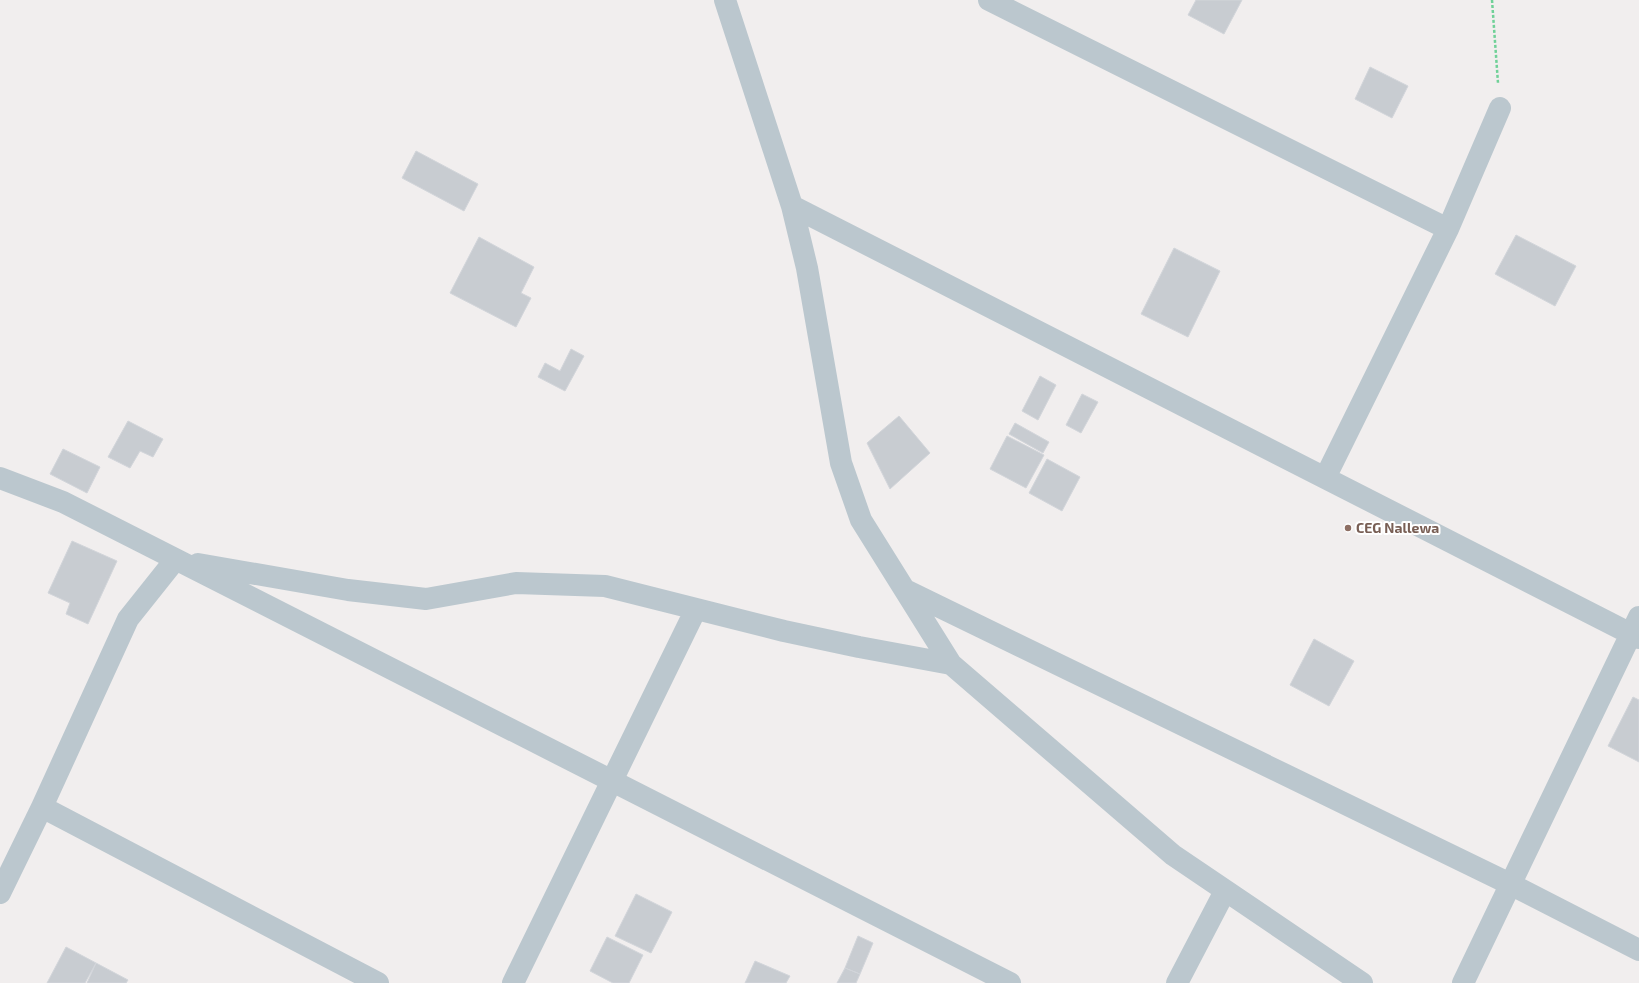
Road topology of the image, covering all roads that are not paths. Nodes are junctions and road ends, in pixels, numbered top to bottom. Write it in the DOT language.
graph roads {
  1 [pos="725,0"];
  2 [pos="989,0"];
  3 [pos="1500,108"];
  4 [pos="792,206"];
  5 [pos="1448,229"];
  6 [pos="0,478"];
  7 [pos="1326,478"];
  8 [pos="175,560"];
  9 [pos="905,590"];
  10 [pos="696,609"];
  11 [pos="1636,630"];
  12 [pos="951,664"];
  13 [pos="612,781"];
  14 [pos="42,806"];
  15 [pos="1510,884"];
  16 [pos="1225,891"];
  17 [pos="0,893"];
  18 [pos="1639,950"];
  19 [pos="378,983"];
  20 [pos="513,983"];
  21 [pos="1010,983"];
  22 [pos="1177,983"];
  23 [pos="1362,983"];
  24 [pos="1463,983"];
  1 -- 4 [label="street"];
  2 -- 5 [label="street"];
  3 -- 5 [label="street"];
  4 -- 7 [label="street"];
  4 -- 9 [label="street"];
  5 -- 7 [label="street"];
  6 -- 8 [label="street"];
  7 -- 11 [label="street"];
  8 -- 10 [label="street"];
  8 -- 13 [label="street"];
  8 -- 14 [label="street"];
  9 -- 12 [label="street"];
  9 -- 15 [label="street"];
  10 -- 12 [label="street"];
  10 -- 13 [label="street"];
  11 -- 15 [label="street"];
  12 -- 16 [label="street"];
  13 -- 20 [label="street"];
  13 -- 21 [label="street"];
  14 -- 17 [label="street"];
  14 -- 19 [label="street"];
  15 -- 18 [label="street"];
  15 -- 24 [label="street"];
  16 -- 22 [label="street"];
  16 -- 23 [label="street"];
}
